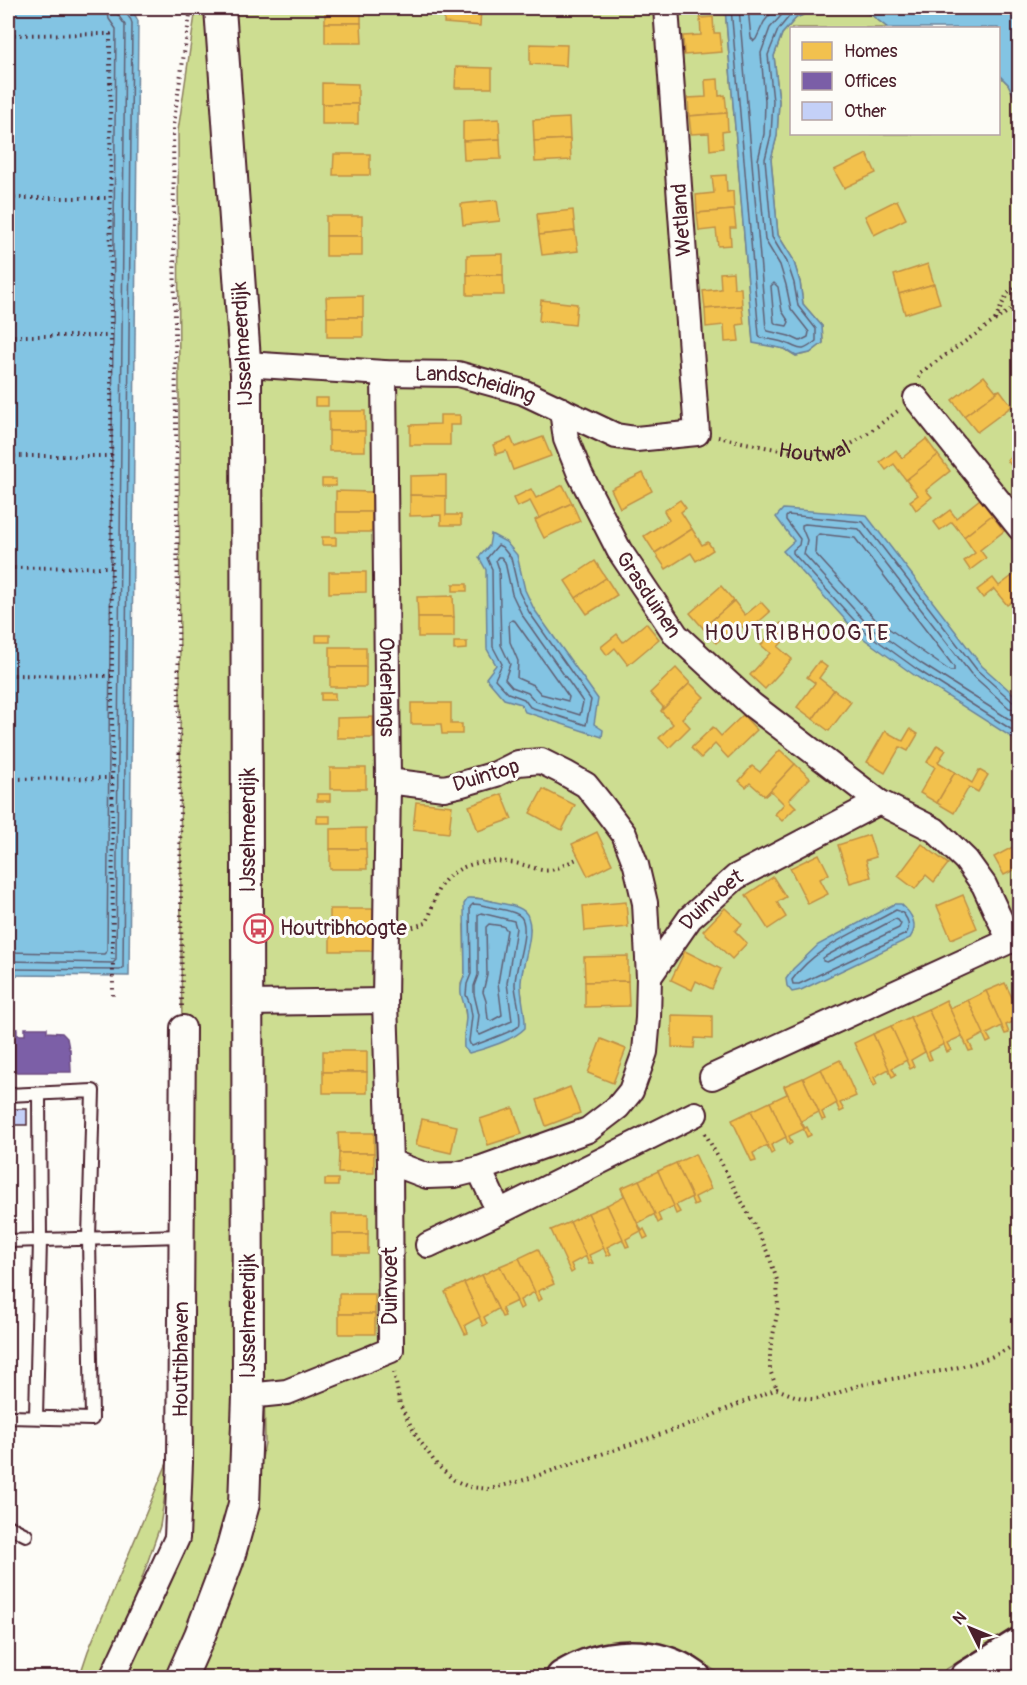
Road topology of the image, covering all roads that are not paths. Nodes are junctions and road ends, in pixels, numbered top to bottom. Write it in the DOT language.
graph roads {
  1 [pos="220,8"];
  2 [pos="666,8"];
  3 [pos="245,364"];
  4 [pos="384,373"];
  5 [pos="916,398"];
  6 [pos="562,410"];
  7 [pos="697,434"];
  8 [pos="1020,528"];
  9 [pos="388,782"];
  10 [pos="879,802"];
  11 [pos="1015,939"];
  12 [pos="649,977"];
  13 [pos="386,1000"];
  14 [pos="248,1003"];
  15 [pos="183,1028"];
  16 [pos="712,1077"];
  17 [pos="39,1094"];
  18 [pos="8,1095"];
  19 [pos="695,1114"];
  20 [pos="390,1162"];
  21 [pos="479,1170"];
  22 [pos="499,1212"];
  23 [pos="182,1236"];
  24 [pos="89,1238"];
  25 [pos="40,1240"];
  26 [pos="8,1241"];
  27 [pos="428,1245"];
  28 [pos="248,1396"];
  29 [pos="8,1417"];
  30 [pos="36,1417"];
  31 [pos="8,1526"];
  32 [pos="26,1535"];
  33 [pos="1020,1645"];
  34 [pos="1020,1672"];
  35 [pos="112,1677"];
  36 [pos="182,1677"];
  37 [pos="563,1677"];
  38 [pos="694,1677"];
  39 [pos="967,1677"];
  40 [pos="1010,1677"];
  1 -- 3 [label="street, IJsselmeerdijk"];
  2 -- 7 [label="street, Wetland"];
  3 -- 4 [label="street, Landscheiding"];
  3 -- 14 [label="street, IJsselmeerdijk"];
  4 -- 6 [label="street, Landscheiding"];
  4 -- 9 [label="street, Onderlangs"];
  5 -- 8 [label="street"];
  6 -- 7 [label="street, Landscheiding"];
  6 -- 10 [label="street, Grasduinen"];
  9 -- 12 [label="street, Duintop"];
  9 -- 13 [label="street, Onderlangs"];
  10 -- 11 [label="street"];
  10 -- 12 [label="street, Duinvoet"];
  11 -- 16 [label="street"];
  12 -- 21 [label="street"];
  13 -- 14 [label="street"];
  13 -- 20 [label="street, Onderlangs"];
  14 -- 28 [label="street, IJsselmeerdijk"];
  15 -- 23 [label="street, Houtribhaven"];
  17 -- 18 [label="lane"];
  17 -- 24 [label="lane"];
  17 -- 25 [label="lane"];
  19 -- 22 [label="street, Duinvoet"];
  20 -- 21 [label="street"];
  20 -- 28 [label="street, Duinvoet"];
  21 -- 22 [label="street"];
  22 -- 27 [label="street, Duinvoet"];
  23 -- 24 [label="lane"];
  23 -- 35 [label="street, Houtribhaven"];
  24 -- 25 [label="lane"];
  24 -- 30 [label="lane"];
  25 -- 26 [label="lane"];
  25 -- 30 [label="lane"];
  28 -- 36 [label="street, IJsselmeerdijk"];
  29 -- 30 [label="lane"];
  31 -- 32 [label="lane"];
  33 -- 39 [label="main road"];
  34 -- 40 [label="main road"];
  37 -- 38 [label="main road"];
}
